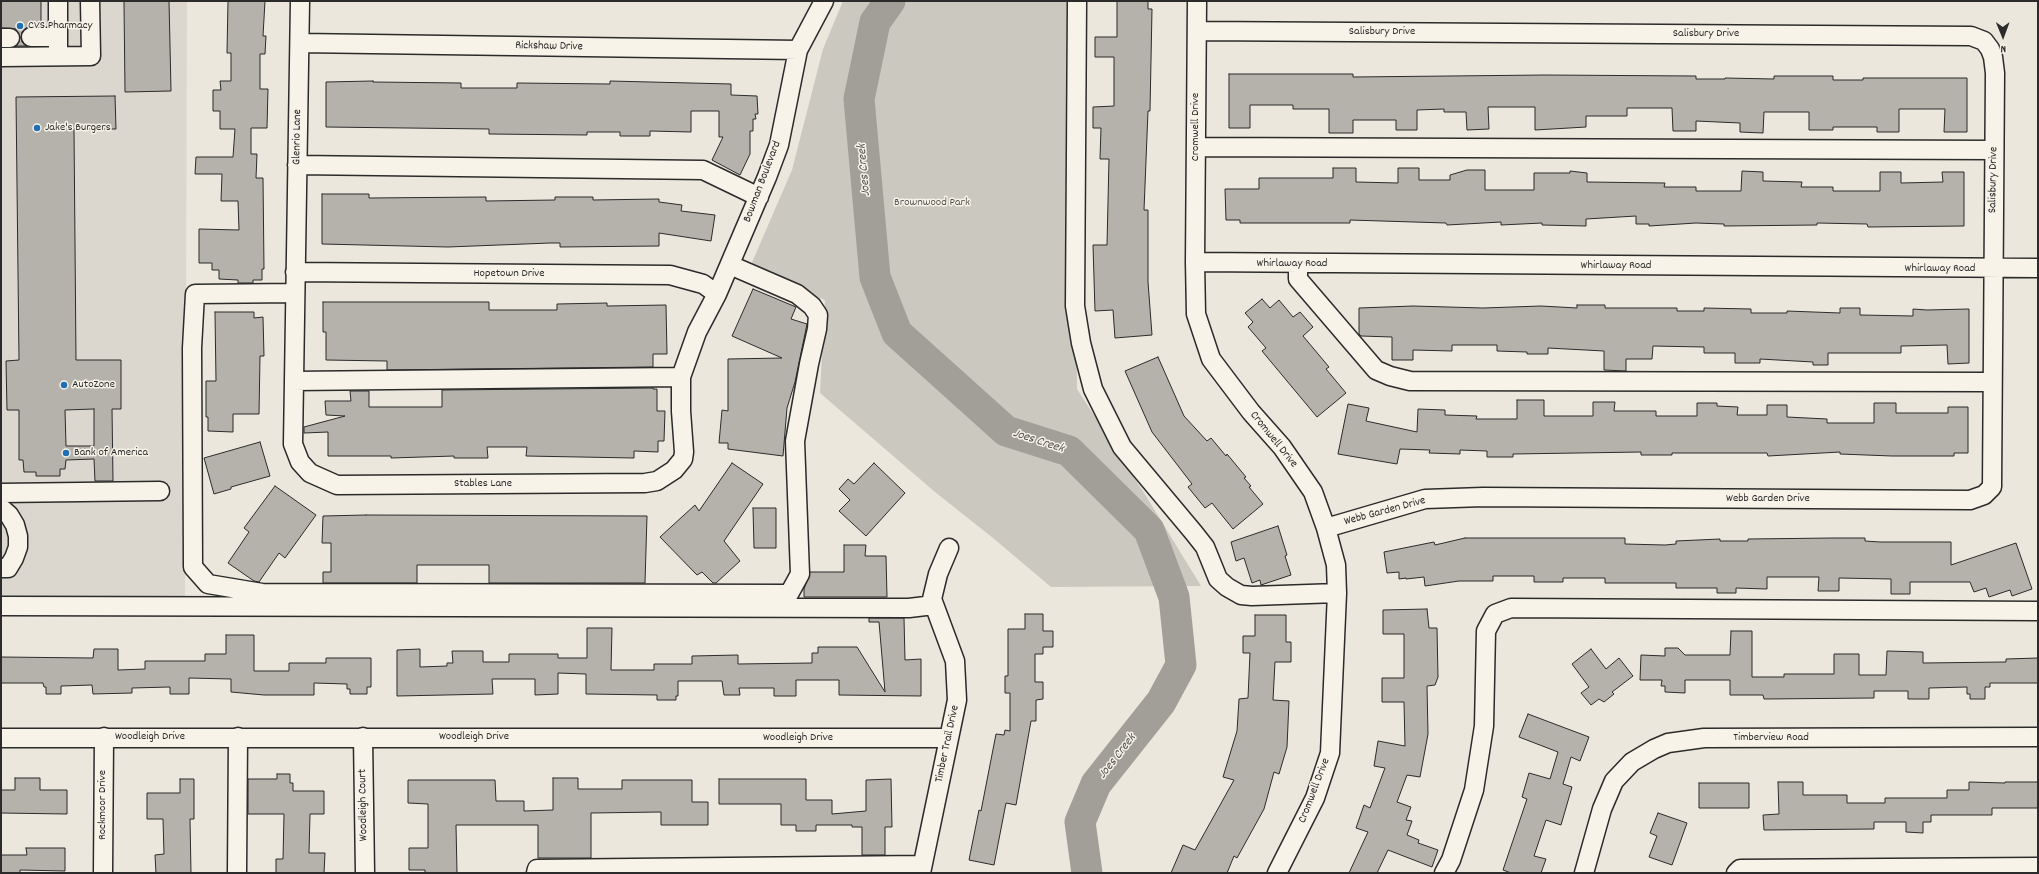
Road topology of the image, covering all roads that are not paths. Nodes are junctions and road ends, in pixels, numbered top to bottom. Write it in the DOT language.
graph roads {
  1 [pos="58,1"];
  2 [pos="90,1"];
  3 [pos="300,1"];
  4 [pos="824,1"];
  5 [pos="1077,1"];
  6 [pos="1197,1"];
  7 [pos="1197,31"];
  8 [pos="31,37"];
  9 [pos="58,37"];
  10 [pos="300,43"];
  11 [pos="798,50"];
  12 [pos="58,56"];
  13 [pos="1,57"];
  14 [pos="1196,147"];
  15 [pos="1994,150"];
  16 [pos="297,165"];
  17 [pos="759,197"];
  18 [pos="1194,262"];
  19 [pos="1298,264"];
  20 [pos="730,265"];
  21 [pos="2038,268"];
  22 [pos="1993,269"];
  23 [pos="295,272"];
  24 [pos="295,293"];
  25 [pos="717,294"];
  26 [pos="681,377"];
  27 [pos="294,381"];
  28 [pos="1992,382"];
  29 [pos="160,491"];
  30 [pos="1,493"];
  31 [pos="1,508"];
  32 [pos="1326,528"];
  33 [pos="949,548"];
  34 [pos="1,568"];
  35 [pos="1337,593"];
  36 [pos="934,605"];
  37 [pos="1,606"];
  38 [pos="2038,611"];
  39 [pos="104,737"];
  40 [pos="238,737"];
  41 [pos="363,737"];
  42 [pos="2038,737"];
  43 [pos="1,738"];
  44 [pos="948,738"];
  45 [pos="2038,867"];
  46 [pos="922,869"];
  47 [pos="759,870"];
  48 [pos="103,873"];
  49 [pos="237,873"];
  50 [pos="365,873"];
  51 [pos="536,873"];
  52 [pos="1277,873"];
  53 [pos="1444,873"];
  54 [pos="1584,873"];
  55 [pos="1736,873"];
  1 -- 9 [label="street"];
  2 -- 12 [label="street"];
  3 -- 10 [label="street, Glenrio Lane"];
  4 -- 11 [label="street, Bowman Boulevard"];
  5 -- 35 [label="street"];
  6 -- 7 [label="street, Cromwell Drive"];
  7 -- 14 [label="street, Cromwell Drive"];
  7 -- 15 [label="street, Salisbury Drive"];
  8 -- 9 [label="street"];
  9 -- 12 [label="street"];
  10 -- 11 [label="street, Rickshaw Drive"];
  10 -- 16 [label="street, Glenrio Lane"];
  11 -- 17 [label="street, Bowman Boulevard"];
  12 -- 13 [label="street"];
  14 -- 15 [label="street"];
  14 -- 18 [label="street, Cromwell Drive"];
  15 -- 22 [label="street, Salisbury Drive"];
  16 -- 17 [label="street"];
  16 -- 23 [label="street, Glenrio Lane"];
  17 -- 20 [label="street, Bowman Boulevard"];
  18 -- 19 [label="street, Whirlaway Road"];
  18 -- 32 [label="street, Cromwell Drive"];
  19 -- 22 [label="street, Whirlaway Road"];
  19 -- 28 [label="street"];
  20 -- 24 [label="street"];
  20 -- 25 [label="street, Bowman Boulevard"];
  21 -- 22 [label="street, Whirlaway Road"];
  22 -- 28 [label="street, Webb Garden Drive"];
  23 -- 24 [label="street, Stables Lane"];
  23 -- 25 [label="street, Hopetown Drive"];
  24 -- 27 [label="street, Stables Lane"];
  25 -- 26 [label="street, Stables Lane"];
  26 -- 27 [label="street"];
  26 -- 27 [label="street, Stables Lane"];
  28 -- 32 [label="street, Webb Garden Drive"];
  29 -- 30 [label="street"];
  31 -- 34 [label="street"];
  32 -- 35 [label="street, Cromwell Drive"];
  33 -- 36 [label="street, Timber Trail Drive"];
  35 -- 52 [label="street, Cromwell Drive"];
  36 -- 37 [label="street"];
  36 -- 44 [label="street, Timber Trail Drive"];
  38 -- 53 [label="street"];
  39 -- 40 [label="street, Woodleigh Drive"];
  39 -- 43 [label="street, Woodleigh Drive"];
  39 -- 48 [label="street, Rockmoor Drive"];
  40 -- 41 [label="street, Woodleigh Drive"];
  40 -- 49 [label="street"];
  41 -- 44 [label="street, Woodleigh Drive"];
  41 -- 50 [label="street, Woodleigh Court"];
  42 -- 54 [label="street, Timberview Road"];
  44 -- 46 [label="street, Timber Trail Drive"];
  45 -- 55 [label="street"];
  46 -- 47 [label="street"];
  47 -- 51 [label="street"];
}
